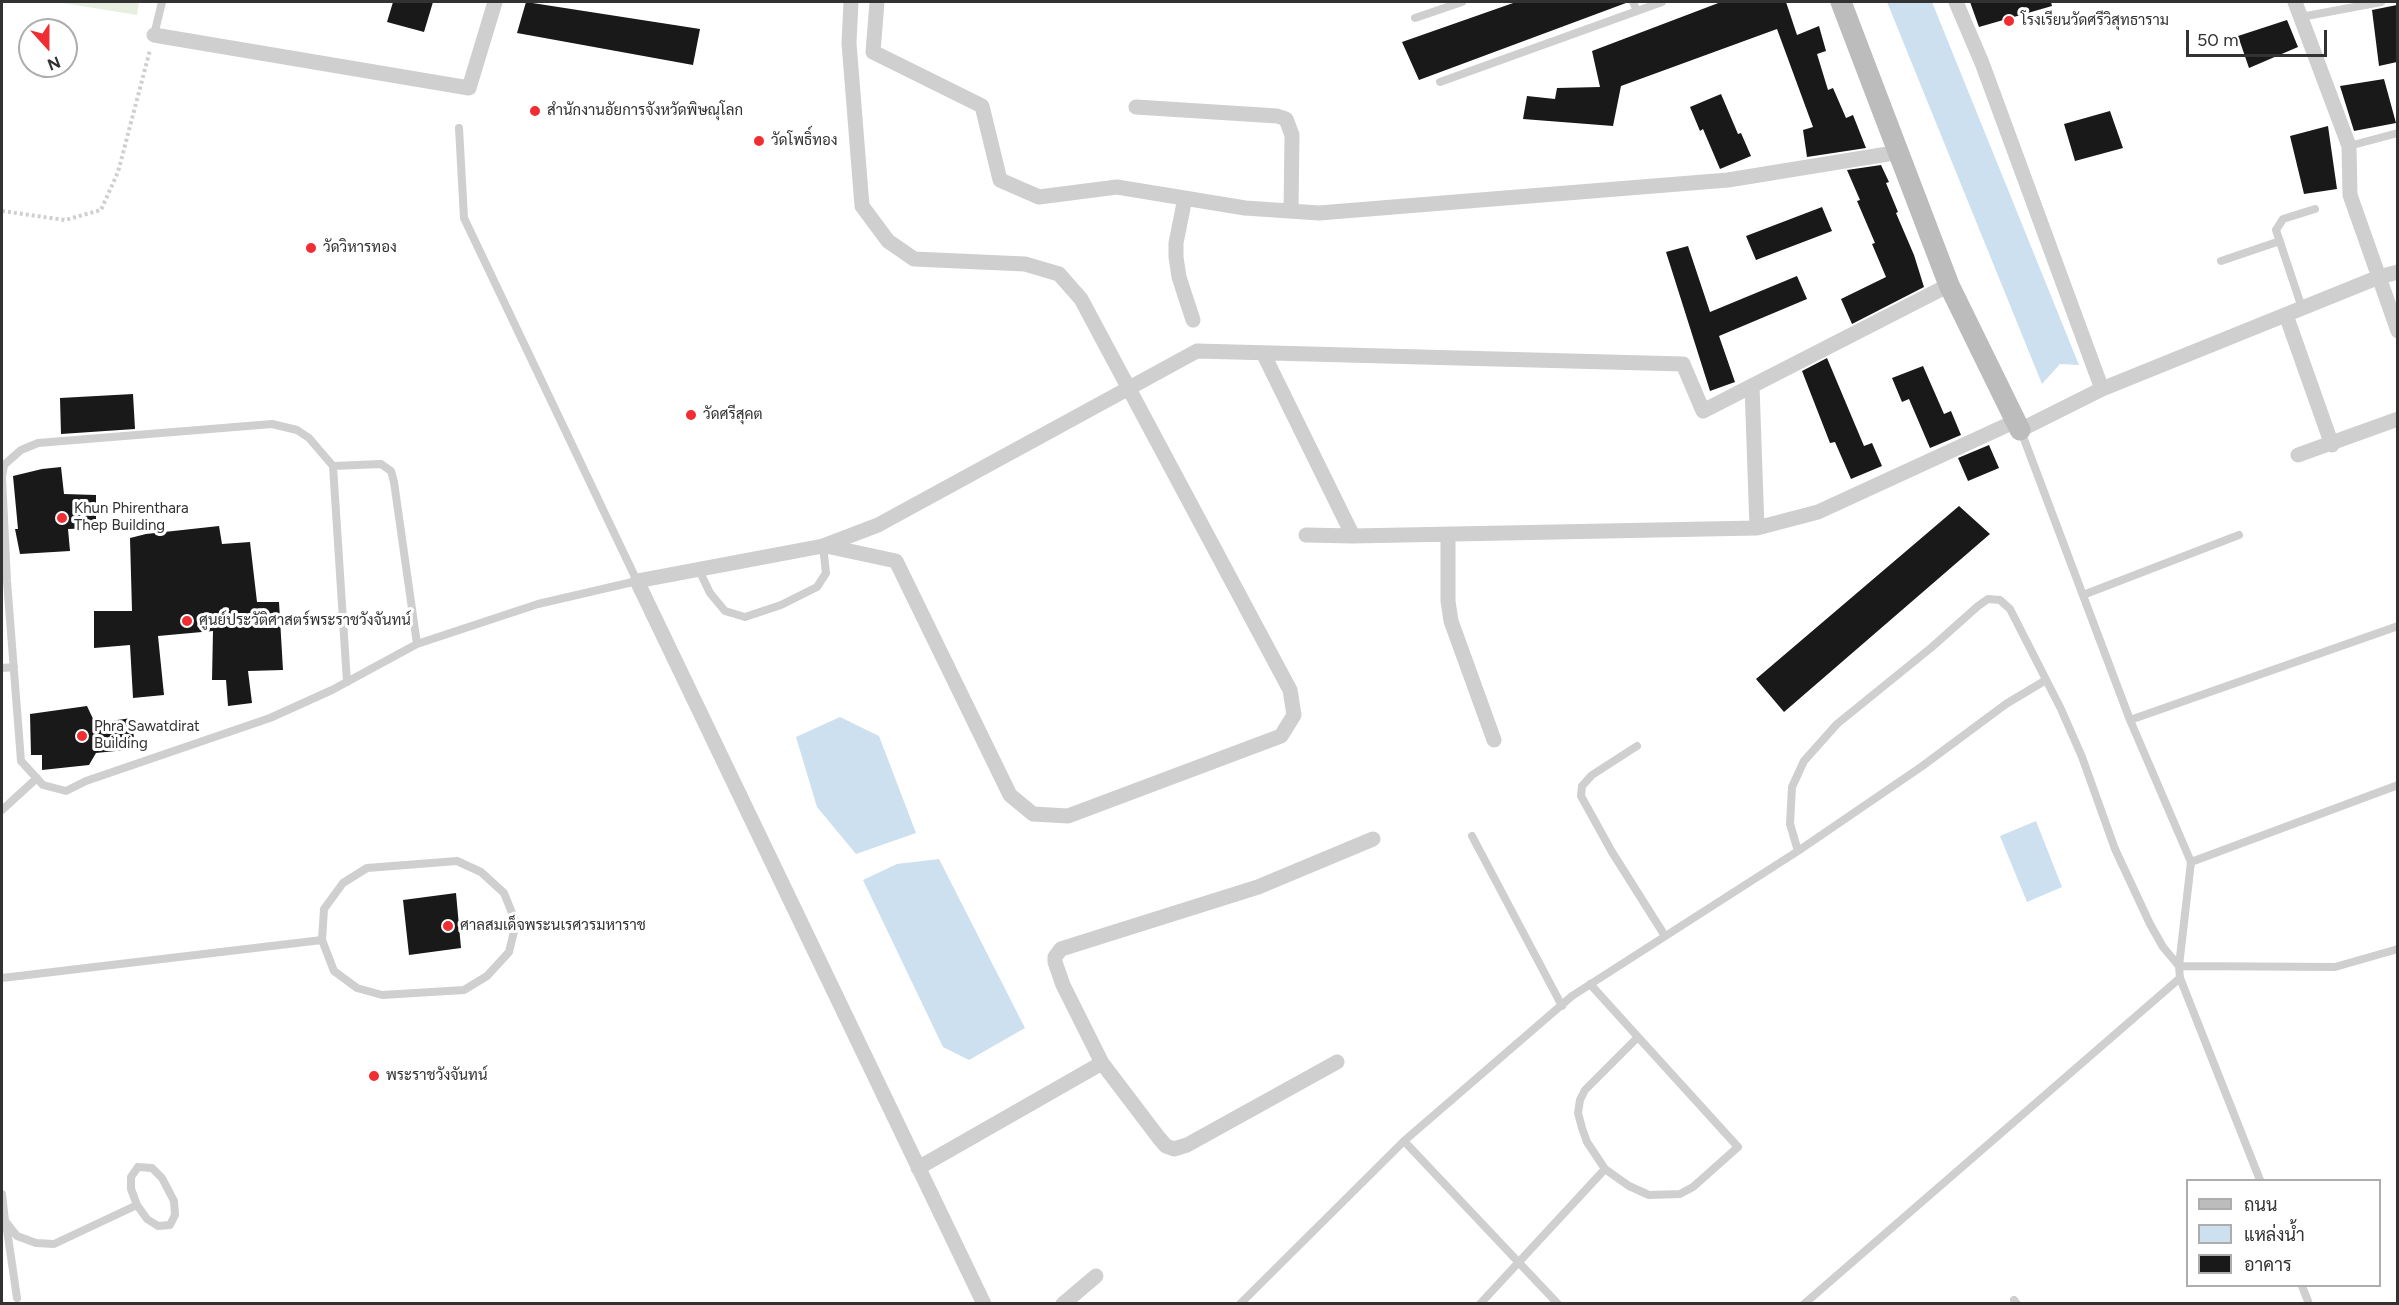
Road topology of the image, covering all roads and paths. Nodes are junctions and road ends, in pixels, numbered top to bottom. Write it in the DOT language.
graph roads {
  1 [pos="162,2"];
  2 [pos="495,2"];
  3 [pos="850,2"];
  4 [pos="877,2"];
  5 [pos="1462,2"];
  6 [pos="1633,2"];
  7 [pos="1662,2"];
  8 [pos="1841,2"];
  9 [pos="1956,2"];
  10 [pos="2295,2"];
  11 [pos="2381,2"];
  12 [pos="1637,10"];
  13 [pos="2301,17"];
  14 [pos="1415,18"];
  15 [pos="154,35"];
  16 [pos="1440,82"];
  17 [pos="1136,106"];
  18 [pos="459,128"];
  19 [pos="2397,133"];
  20 [pos="2349,146"];
  21 [pos="1900,152"];
  22 [pos="1185,198"];
  23 [pos="2315,209"];
  24 [pos="2,211"];
  25 [pos="1291,211"];
  26 [pos="2280,241"];
  27 [pos="2221,261"];
  28 [pos="2397,272"];
  29 [pos="2379,277"];
  30 [pos="1949,285"];
  31 [pos="2302,308"];
  32 [pos="2286,315"];
  33 [pos="1193,320"];
  34 [pos="2397,331"];
  35 [pos="1263,352"];
  36 [pos="1752,386"];
  37 [pos="1128,389"];
  38 [pos="2102,389"];
  39 [pos="2397,419"];
  40 [pos="2018,425"];
  41 [pos="2331,445"];
  42 [pos="2298,455"];
  43 [pos="333,466"];
  44 [pos="1758,528"];
  45 [pos="1448,534"];
  46 [pos="1306,535"];
  47 [pos="2239,535"];
  48 [pos="1353,536"];
  49 [pos="823,546"];
  50 [pos="698,568"];
  51 [pos="637,581"];
  52 [pos="2083,596"];
  53 [pos="5,597"];
  54 [pos="2397,626"];
  55 [pos="417,644"];
  56 [pos="14,667"];
  57 [pos="2,668"];
  58 [pos="2046,680"];
  59 [pos="347,682"];
  60 [pos="2130,720"];
  61 [pos="1494,740"];
  62 [pos="1637,746"];
  63 [pos="37,778"];
  64 [pos="2397,785"];
  65 [pos="2,810"];
  66 [pos="1472,836"];
  67 [pos="1372,839"];
  68 [pos="1798,851"];
  69 [pos="2191,862"];
  70 [pos="1665,936"];
  71 [pos="322,940"];
  72 [pos="2397,948"];
  73 [pos="2179,966"];
  74 [pos="2,978"];
  75 [pos="2180,978"];
  76 [pos="1590,984"];
  77 [pos="1562,1006"];
  78 [pos="1638,1036"];
  79 [pos="1337,1062"];
  80 [pos="1102,1063"];
  81 [pos="1404,1141"];
  82 [pos="918,1168"];
  83 [pos="1605,1170"];
  84 [pos="2260,1179"];
  85 [pos="2,1194"];
  86 [pos="138,1205"];
  87 [pos="5,1221"];
  88 [pos="1520,1262"];
  89 [pos="1096,1276"];
  90 [pos="2302,1287"];
  91 [pos="17,1298"];
  92 [pos="984,1304"];
  93 [pos="1064,1304"];
  94 [pos="1240,1304"];
  95 [pos="1480,1304"];
  96 [pos="1558,1304"];
  97 [pos="1804,1304"];
  98 [pos="2309,1304"];
  1 -- 15 [label="lane"];
  2 -- 15 [label="street"];
  3 -- 37 [label="street"];
  4 -- 22 [label="street"];
  5 -- 14 [label="lane"];
  6 -- 12 [label="lane"];
  7 -- 12 [label="lane"];
  8 -- 21 [label="street"];
  9 -- 38 [label="street"];
  10 -- 13 [label="street"];
  11 -- 13 [label="lane"];
  12 -- 16 [label="lane"];
  13 -- 20 [label="street"];
  15 -- 24 [label="path"];
  17 -- 25 [label="street"];
  18 -- 51 [label="lane"];
  19 -- 20 [label="lane"];
  20 -- 29 [label="street"];
  21 -- 25 [label="street"];
  21 -- 30 [label="street"];
  22 -- 25 [label="street"];
  22 -- 33 [label="street"];
  23 -- 26 [label="lane"];
  26 -- 27 [label="lane"];
  26 -- 31 [label="lane"];
  28 -- 29 [label="street"];
  29 -- 31 [label="street"];
  29 -- 34 [label="street"];
  30 -- 36 [label="street"];
  30 -- 40 [label="street"];
  31 -- 32 [label="street"];
  32 -- 38 [label="street"];
  32 -- 41 [label="street"];
  35 -- 36 [label="street"];
  35 -- 37 [label="street"];
  35 -- 48 [label="street"];
  36 -- 44 [label="street"];
  37 -- 49 [label="street"];
  37 -- 49 [label="street"];
  38 -- 40 [label="street"];
  39 -- 41 [label="street"];
  40 -- 44 [label="street"];
  40 -- 52 [label="lane"];
  41 -- 42 [label="street"];
  43 -- 53 [label="lane"];
  43 -- 55 [label="lane"];
  43 -- 59 [label="lane"];
  44 -- 45 [label="street"];
  45 -- 48 [label="street"];
  45 -- 61 [label="street"];
  46 -- 48 [label="street"];
  47 -- 52 [label="lane"];
  49 -- 50 [label="street"];
  49 -- 50 [label="lane"];
  50 -- 51 [label="street"];
  51 -- 55 [label="lane"];
  51 -- 82 [label="street"];
  52 -- 60 [label="lane"];
  53 -- 56 [label="lane"];
  54 -- 60 [label="lane"];
  55 -- 59 [label="lane"];
  56 -- 57 [label="lane"];
  56 -- 63 [label="lane"];
  58 -- 68 [label="lane"];
  58 -- 68 [label="lane"];
  58 -- 73 [label="lane"];
  59 -- 63 [label="lane"];
  60 -- 69 [label="lane"];
  62 -- 70 [label="lane"];
  63 -- 65 [label="lane"];
  64 -- 69 [label="lane"];
  66 -- 77 [label="lane"];
  67 -- 80 [label="street"];
  68 -- 70 [label="lane"];
  69 -- 73 [label="lane"];
  70 -- 76 [label="lane"];
  71 -- 71 [label="lane"];
  71 -- 74 [label="lane"];
  72 -- 73 [label="lane"];
  73 -- 75 [label="lane"];
  75 -- 84 [label="lane"];
  75 -- 97 [label="lane"];
  76 -- 77 [label="lane"];
  76 -- 78 [label="lane"];
  77 -- 81 [label="lane"];
  78 -- 83 [label="lane"];
  78 -- 83 [label="lane"];
  79 -- 80 [label="street"];
  80 -- 82 [label="street"];
  81 -- 88 [label="lane"];
  81 -- 94 [label="lane"];
  82 -- 92 [label="street"];
  83 -- 88 [label="lane"];
  85 -- 87 [label="lane"];
  86 -- 86 [label="lane"];
  86 -- 87 [label="lane"];
  87 -- 91 [label="lane"];
  88 -- 95 [label="lane"];
  88 -- 96 [label="lane"];
  89 -- 93 [label="street"];
  90 -- 98 [label="lane"];
}
